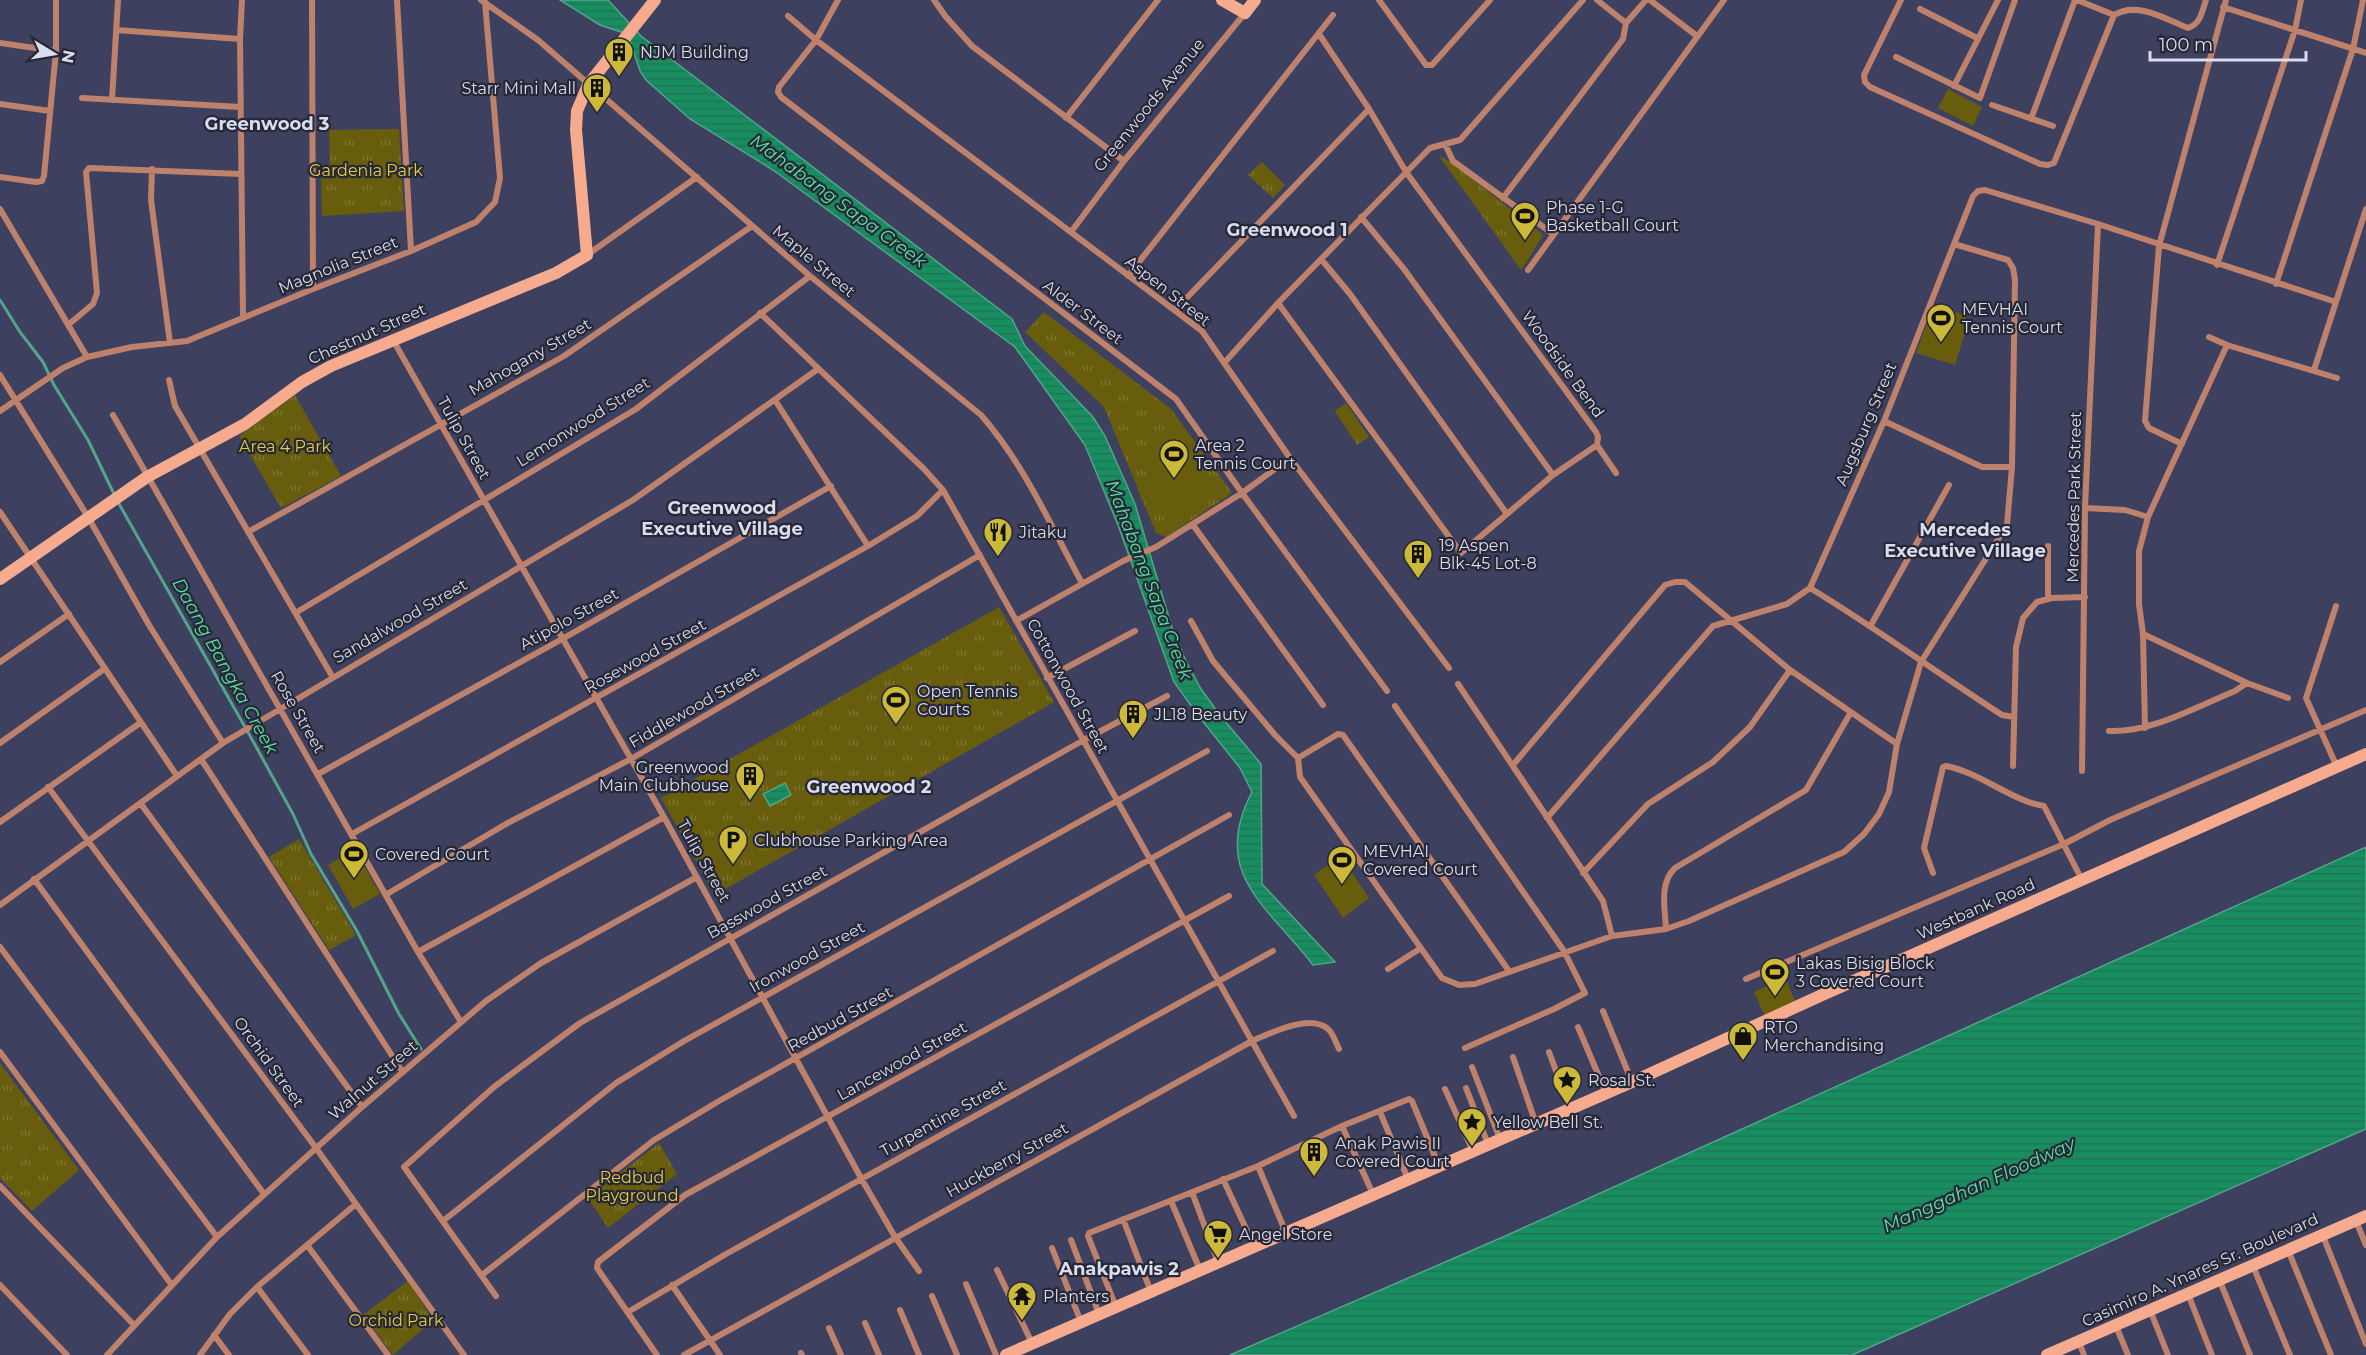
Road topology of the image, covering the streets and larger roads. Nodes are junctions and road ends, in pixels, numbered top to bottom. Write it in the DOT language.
graph roads {
  1 [pos="56,0"];
  2 [pos="118,0"];
  3 [pos="242,0"];
  4 [pos="312,0"];
  5 [pos="397,0"];
  6 [pos="655,0"];
  7 [pos="838,0"];
  8 [pos="934,0"];
  9 [pos="1158,0"];
  10 [pos="1222,0"];
  11 [pos="1255,0"];
  12 [pos="1379,0"];
  13 [pos="1490,0"];
  14 [pos="1583,0"];
  15 [pos="1597,0"];
  16 [pos="1648,0"];
  17 [pos="1724,0"];
  18 [pos="1901,0"];
  19 [pos="1998,0"];
  20 [pos="2015,0"];
  21 [pos="2076,0"];
  22 [pos="2206,0"];
  23 [pos="2301,0"];
  24 [pos="2363,0"];
  25 [pos="483,1"];
  26 [pos="2225,4"];
  27 [pos="1920,9"];
  28 [pos="1245,13"];
  29 [pos="1333,15"];
  30 [pos="2114,15"];
  31 [pos="788,16"];
  32 [pos="1626,23"];
  33 [pos="116,30"];
  34 [pos="2295,30"];
  35 [pos="1319,34"];
  36 [pos="1697,36"];
  37 [pos="1977,38"];
  38 [pos="240,39"];
  39 [pos="816,40"];
  40 [pos="0,43"];
  41 [pos="2353,49"];
  42 [pos="56,51"];
  43 [pos="2366,53"];
  44 [pos="1896,57"];
  45 [pos="588,85"];
  46 [pos="1954,86"];
  47 [pos="82,98"];
  48 [pos="112,100"];
  49 [pos="0,104"];
  50 [pos="1992,105"];
  51 [pos="240,107"];
  52 [pos="1369,109"];
  53 [pos="50,111"];
  54 [pos="1066,118"];
  55 [pos="2031,119"];
  56 [pos="2053,126"];
  57 [pos="1445,144"];
  58 [pos="1124,161"];
  59 [pos="152,169"];
  60 [pos="1406,172"];
  61 [pos="241,174"];
  62 [pos="0,177"];
  63 [pos="697,177"];
  64 [pos="1503,198"];
  65 [pos="0,209"];
  66 [pos="2366,209"];
  67 [pos="1361,217"];
  68 [pos="2098,224"];
  69 [pos="752,226"];
  70 [pos="1071,232"];
  71 [pos="1553,234"];
  72 [pos="1954,244"];
  73 [pos="2159,246"];
  74 [pos="411,251"];
  75 [pos="587,255"];
  76 [pos="1321,259"];
  77 [pos="2217,265"];
  78 [pos="1528,270"];
  79 [pos="810,276"];
  80 [pos="1128,276"];
  81 [pos="2276,284"];
  82 [pos="313,289"];
  83 [pos="2336,302"];
  84 [pos="1278,303"];
  85 [pos="1175,310"];
  86 [pos="760,313"];
  87 [pos="243,318"];
  88 [pos="68,325"];
  89 [pos="2209,337"];
  90 [pos="392,340"];
  91 [pos="170,343"];
  92 [pos="2228,345"];
  93 [pos="87,357"];
  94 [pos="1225,362"];
  95 [pos="818,369"];
  96 [pos="2314,370"];
  97 [pos="0,375"];
  98 [pos="2337,378"];
  99 [pos="169,380"];
  100 [pos="16,400"];
  101 [pos="775,400"];
  102 [pos="0,411"];
  103 [pos="113,415"];
  104 [pos="1884,421"];
  105 [pos="441,423"];
  106 [pos="2182,444"];
  107 [pos="1597,445"];
  108 [pos="199,450"];
  109 [pos="1290,458"];
  110 [pos="2012,466"];
  111 [pos="1616,473"];
  112 [pos="1553,475"];
  113 [pos="147,477"];
  114 [pos="1949,485"];
  115 [pos="831,486"];
  116 [pos="943,490"];
  117 [pos="1242,493"];
  118 [pos="482,500"];
  119 [pos="2085,508"];
  120 [pos="0,512"];
  121 [pos="1507,514"];
  122 [pos="88,517"];
  123 [pos="2148,517"];
  124 [pos="1193,525"];
  125 [pos="248,531"];
  126 [pos="868,546"];
  127 [pos="2048,546"];
  128 [pos="980,555"];
  129 [pos="31,557"];
  130 [pos="521,566"];
  131 [pos="0,579"];
  132 [pos="1082,583"];
  133 [pos="1810,588"];
  134 [pos="2085,597"];
  135 [pos="2048,599"];
  136 [pos="2336,606"];
  137 [pos="297,612"];
  138 [pos="69,614"];
  139 [pos="1731,620"];
  140 [pos="1016,621"];
  141 [pos="1191,621"];
  142 [pos="1871,625"];
  143 [pos="1135,631"];
  144 [pos="2143,634"];
  145 [pos="562,639"];
  146 [pos="0,662"];
  147 [pos="1921,662"];
  148 [pos="1449,668"];
  149 [pos="104,669"];
  150 [pos="1790,670"];
  151 [pos="332,676"];
  152 [pos="1047,678"];
  153 [pos="2247,683"];
  154 [pos="1458,684"];
  155 [pos="1386,691"];
  156 [pos="1167,696"];
  157 [pos="2288,698"];
  158 [pos="595,699"];
  159 [pos="1323,705"];
  160 [pos="1395,706"];
  161 [pos="280,707"];
  162 [pos="2366,710"];
  163 [pos="1851,712"];
  164 [pos="2014,717"];
  165 [pos="140,723"];
  166 [pos="2145,728"];
  167 [pos="2320,728"];
  168 [pos="2109,731"];
  169 [pos="1082,741"];
  170 [pos="0,743"];
  171 [pos="223,743"];
  172 [pos="1897,744"];
  173 [pos="1207,751"];
  174 [pos="2366,754"];
  175 [pos="1298,758"];
  176 [pos="201,759"];
  177 [pos="631,759"];
  178 [pos="1513,765"];
  179 [pos="2013,766"];
  180 [pos="2337,767"];
  181 [pos="2082,771"];
  182 [pos="318,774"];
  183 [pos="177,776"];
  184 [pos="48,787"];
  185 [pos="1117,801"];
  186 [pos="141,804"];
  187 [pos="1229,815"];
  188 [pos="664,817"];
  189 [pos="1547,818"];
  190 [pos="0,822"];
  191 [pos="352,834"];
  192 [pos="88,839"];
  193 [pos="2064,844"];
  194 [pos="1151,861"];
  195 [pos="1583,873"];
  196 [pos="1933,873"];
  197 [pos="697,877"];
  198 [pos="34,879"];
  199 [pos="2082,880"];
  200 [pos="387,894"];
  201 [pos="1229,896"];
  202 [pos="0,905"];
  203 [pos="1185,921"];
  204 [pos="1666,929"];
  205 [pos="1612,936"];
  206 [pos="730,937"];
  207 [pos="0,947"];
  208 [pos="1421,948"];
  209 [pos="1273,951"];
  210 [pos="1563,951"];
  211 [pos="418,952"];
  212 [pos="1388,969"];
  213 [pos="1509,971"];
  214 [pos="1746,979"];
  215 [pos="1218,981"];
  216 [pos="763,997"];
  217 [pos="1603,1011"];
  218 [pos="461,1022"];
  219 [pos="1578,1027"];
  220 [pos="1252,1041"];
  221 [pos="1465,1048"];
  222 [pos="1339,1050"];
  223 [pos="0,1052"];
  224 [pos="1549,1052"];
  225 [pos="1514,1057"];
  226 [pos="797,1059"];
  227 [pos="1472,1067"];
  228 [pos="402,1071"];
  229 [pos="1632,1082"];
  230 [pos="1466,1088"];
  231 [pos="1445,1089"];
  232 [pos="1606,1093"];
  233 [pos="362,1107"];
  234 [pos="1570,1109"];
  235 [pos="1380,1112"];
  236 [pos="829,1116"];
  237 [pos="1294,1116"];
  238 [pos="1536,1124"];
  239 [pos="1342,1126"];
  240 [pos="1494,1142"];
  241 [pos="316,1148"];
  242 [pos="1473,1151"];
  243 [pos="1258,1166"];
  244 [pos="1439,1166"];
  245 [pos="861,1178"];
  246 [pos="1223,1179"];
  247 [pos="1408,1179"];
  248 [pos="0,1185"];
  249 [pos="1192,1192"];
  250 [pos="264,1194"];
  251 [pos="1373,1194"];
  252 [pos="1171,1201"];
  253 [pos="356,1204"];
  254 [pos="2361,1218"];
  255 [pos="1123,1220"];
  256 [pos="443,1221"];
  257 [pos="1286,1233"];
  258 [pos="2322,1235"];
  259 [pos="217,1237"];
  260 [pos="895,1237"];
  261 [pos="1071,1240"];
  262 [pos="307,1245"];
  263 [pos="2366,1245"];
  264 [pos="1255,1247"];
  265 [pos="1052,1248"];
  266 [pos="2288,1250"];
  267 [pos="1219,1263"];
  268 [pos="2253,1265"];
  269 [pos="997,1270"];
  270 [pos="919,1271"];
  271 [pos="1201,1271"];
  272 [pos="482,1275"];
  273 [pos="2220,1279"];
  274 [pos="171,1284"];
  275 [pos="966,1284"];
  276 [pos="0,1285"];
  277 [pos="672,1285"];
  278 [pos="257,1287"];
  279 [pos="1152,1292"];
  280 [pos="2188,1294"];
  281 [pos="496,1296"];
  282 [pos="932,1296"];
  283 [pos="1116,1307"];
  284 [pos="900,1310"];
  285 [pos="2150,1310"];
  286 [pos="628,1312"];
  287 [pos="1099,1314"];
  288 [pos="1081,1322"];
  289 [pos="865,1323"];
  290 [pos="134,1325"];
  291 [pos="2116,1325"];
  292 [pos="829,1328"];
  293 [pos="214,1335"];
  294 [pos="710,1341"];
  295 [pos="2078,1341"];
  296 [pos="1032,1343"];
  297 [pos="2366,1344"];
  298 [pos="67,1355"];
  299 [pos="107,1355"];
  300 [pos="200,1355"];
  301 [pos="229,1355"];
  302 [pos="308,1355"];
  303 [pos="388,1355"];
  304 [pos="464,1355"];
  305 [pos="657,1355"];
  306 [pos="684,1355"];
  307 [pos="720,1355"];
  308 [pos="841,1355"];
  309 [pos="879,1355"];
  310 [pos="919,1355"];
  311 [pos="957,1355"];
  312 [pos="996,1355"];
  313 [pos="1006,1355"];
  314 [pos="2047,1355"];
  315 [pos="2084,1355"];
  316 [pos="2128,1355"];
  317 [pos="2168,1355"];
  318 [pos="2212,1355"];
  319 [pos="2250,1355"];
  320 [pos="2290,1355"];
  321 [pos="2331,1355"];
  1 -- 42 [label="street"];
  2 -- 33 [label="street"];
  3 -- 38 [label="street"];
  4 -- 82 [label="street"];
  5 -- 74 [label="street"];
  6 -- 45 [label="street"];
  7 -- 39 [label="street, Alder Street"];
  8 -- 54 [label="street"];
  9 -- 54 [label="street"];
  10 -- 28 [label="street"];
  11 -- 28 [label="street, Greenwoods Avenue"];
  12 -- 13 [label="street"];
  14 -- 57 [label="street"];
  15 -- 32 [label="street"];
  16 -- 32 [label="street"];
  16 -- 36 [label="street"];
  17 -- 36 [label="street"];
  18 -- 30 [label="street"];
  19 -- 37 [label="street"];
  20 -- 46 [label="street"];
  21 -- 30 [label="street"];
  21 -- 55 [label="street"];
  22 -- 30 [label="street"];
  23 -- 34 [label="street"];
  24 -- 41 [label="street"];
  25 -- 45 [label="street, Maple Street"];
  25 -- 74 [label="street, Magnolia Street"];
  26 -- 34 [label="street"];
  26 -- 73 [label="street"];
  27 -- 37 [label="street"];
  28 -- 58 [label="street, Greenwoods Avenue"];
  29 -- 35 [label="street"];
  31 -- 39 [label="street, Aspen Street"];
  32 -- 64 [label="street"];
  33 -- 38 [label="street"];
  33 -- 48 [label="street"];
  34 -- 41 [label="street"];
  34 -- 77 [label="street"];
  35 -- 52 [label="street, Woodside Bend"];
  35 -- 80 [label="street"];
  36 -- 71 [label="street"];
  37 -- 46 [label="street"];
  38 -- 51 [label="street"];
  39 -- 70 [label="street, Aspen Street"];
  39 -- 117 [label="street, Alder Street"];
  40 -- 42 [label="street"];
  41 -- 43 [label="street"];
  41 -- 81 [label="street"];
  42 -- 53 [label="street"];
  44 -- 46 [label="street"];
  45 -- 63 [label="street, Maple Street"];
  45 -- 75 [label="street"];
  47 -- 48 [label="street"];
  48 -- 51 [label="street"];
  49 -- 53 [label="street"];
  50 -- 55 [label="street"];
  51 -- 61 [label="street"];
  52 -- 60 [label="street, Woodside Bend"];
  52 -- 85 [label="street"];
  53 -- 62 [label="street"];
  54 -- 58 [label="street"];
  55 -- 56 [label="street"];
  57 -- 60 [label="street"];
  57 -- 64 [label="street"];
  58 -- 70 [label="street, Greenwoods Avenue"];
  59 -- 61 [label="street"];
  59 -- 88 [label="street"];
  59 -- 91 [label="street"];
  60 -- 67 [label="street"];
  60 -- 107 [label="street, Woodside Bend"];
  61 -- 87 [label="street"];
  63 -- 69 [label="street, Maple Street"];
  63 -- 75 [label="street, Chestnut Street"];
  64 -- 71 [label="street"];
  65 -- 88 [label="street"];
  66 -- 83 [label="street"];
  67 -- 76 [label="street"];
  67 -- 112 [label="street"];
  68 -- 72 [label="street, Augsburg Street"];
  68 -- 73 [label="street"];
  68 -- 119 [label="street, Mercedes Park Street"];
  69 -- 79 [label="street, Maple Street"];
  69 -- 105 [label="street, Mahogany Street"];
  70 -- 80 [label="street, Aspen Street"];
  71 -- 78 [label="street"];
  72 -- 104 [label="street, Augsburg Street"];
  72 -- 110 [label="street"];
  73 -- 77 [label="street"];
  73 -- 106 [label="street"];
  74 -- 82 [label="street, Magnolia Street"];
  75 -- 90 [label="street, Chestnut Street"];
  76 -- 84 [label="street"];
  76 -- 121 [label="street"];
  77 -- 81 [label="street"];
  79 -- 86 [label="street, Lemonwood Street"];
  79 -- 132 [label="street, Maple Street"];
  80 -- 85 [label="street, Aspen Street"];
  81 -- 83 [label="street"];
  82 -- 87 [label="street, Magnolia Street"];
  83 -- 96 [label="street"];
  84 -- 94 [label="street"];
  84 -- 121 [label="street, Woodside Bend"];
  85 -- 94 [label="street, Aspen Street"];
  86 -- 95 [label="street, Cottonwood Street"];
  86 -- 118 [label="street, Lemonwood Street"];
  87 -- 91 [label="street, Magnolia Street"];
  88 -- 93 [label="street"];
  89 -- 92 [label="street"];
  90 -- 105 [label="street, Tulip Street"];
  90 -- 108 [label="street, Chestnut Street"];
  91 -- 93 [label="street, Magnolia Street"];
  92 -- 96 [label="street"];
  92 -- 106 [label="street"];
  93 -- 100 [label="street, Magnolia Street"];
  94 -- 109 [label="street, Aspen Street"];
  95 -- 101 [label="street, Sandalwood Street"];
  95 -- 116 [label="street, Cottonwood Street"];
  96 -- 98 [label="street"];
  97 -- 100 [label="street"];
  99 -- 108 [label="street"];
  100 -- 102 [label="street, Magnolia Street"];
  100 -- 122 [label="street"];
  101 -- 115 [label="street"];
  101 -- 130 [label="street, Sandalwood Street"];
  103 -- 113 [label="street, Rose Street"];
  104 -- 110 [label="street"];
  104 -- 133 [label="street, Augsburg Street"];
  105 -- 118 [label="street, Tulip Street"];
  105 -- 125 [label="street, Mahogany Street"];
  106 -- 123 [label="street"];
  107 -- 111 [label="street"];
  107 -- 112 [label="street, Woodside Bend"];
  108 -- 113 [label="street, Chestnut Street"];
  108 -- 125 [label="street"];
  109 -- 117 [label="street"];
  109 -- 148 [label="street, Aspen Street"];
  110 -- 147 [label="street"];
  112 -- 121 [label="street, Woodside Bend"];
  113 -- 122 [label="street, Chestnut Street"];
  113 -- 161 [label="street, Rose Street"];
  114 -- 142 [label="street"];
  115 -- 126 [label="street"];
  115 -- 145 [label="street, Atipolo Street"];
  116 -- 126 [label="street, Rosewood Street"];
  116 -- 128 [label="street, Cottonwood Street"];
  117 -- 124 [label="street"];
  117 -- 155 [label="street, Alder Street"];
  118 -- 130 [label="street, Tulip Street"];
  118 -- 137 [label="street, Lemonwood Street"];
  119 -- 123 [label="street"];
  119 -- 134 [label="street, Mercedes Park Street"];
  120 -- 129 [label="street"];
  122 -- 129 [label="street, Chestnut Street"];
  122 -- 171 [label="street"];
  123 -- 144 [label="street"];
  124 -- 132 [label="street"];
  124 -- 159 [label="street"];
  125 -- 137 [label="street"];
  126 -- 158 [label="street, Rosewood Street"];
  127 -- 135 [label="street"];
  128 -- 140 [label="street, Cottonwood Street"];
  128 -- 177 [label="street, Fiddlewood Street"];
  129 -- 131 [label="street, Chestnut Street"];
  129 -- 138 [label="street"];
  130 -- 145 [label="street, Tulip Street"];
  130 -- 151 [label="street, Sandalwood Street"];
  132 -- 140 [label="street"];
  133 -- 139 [label="street"];
  133 -- 142 [label="street"];
  134 -- 135 [label="street"];
  134 -- 181 [label="street, Mercedes Park Street"];
  135 -- 164 [label="street"];
  136 -- 167 [label="street"];
  137 -- 151 [label="street"];
  138 -- 146 [label="street"];
  138 -- 149 [label="street"];
  139 -- 150 [label="street"];
  139 -- 178 [label="street"];
  139 -- 189 [label="street"];
  140 -- 152 [label="street, Cottonwood Street"];
  141 -- 175 [label="street"];
  142 -- 147 [label="street"];
  143 -- 152 [label="street"];
  144 -- 153 [label="street"];
  144 -- 166 [label="street"];
  145 -- 158 [label="street, Tulip Street"];
  145 -- 182 [label="street, Atipolo Street"];
  147 -- 164 [label="street"];
  147 -- 172 [label="street"];
  149 -- 165 [label="street"];
  149 -- 170 [label="street"];
  150 -- 163 [label="street"];
  150 -- 195 [label="street"];
  151 -- 161 [label="street, Sandalwood Street"];
  152 -- 169 [label="street, Cottonwood Street"];
  153 -- 157 [label="street"];
  153 -- 166 [label="street"];
  154 -- 178 [label="street"];
  156 -- 169 [label="street, Basswood Street"];
  158 -- 177 [label="street, Tulip Street"];
  158 -- 191 [label="street, Rosewood Street"];
  160 -- 210 [label="street"];
  161 -- 171 [label="street, Sandalwood Street"];
  161 -- 182 [label="street, Rose Street"];
  162 -- 167 [label="street"];
  163 -- 172 [label="street"];
  163 -- 204 [label="street"];
  164 -- 179 [label="street"];
  165 -- 183 [label="street"];
  165 -- 184 [label="street"];
  166 -- 168 [label="street"];
  167 -- 180 [label="street"];
  167 -- 193 [label="street"];
  169 -- 185 [label="street, Cottonwood Street"];
  169 -- 206 [label="street, Basswood Street"];
  171 -- 176 [label="street, Sandalwood Street"];
  172 -- 204 [label="street"];
  173 -- 185 [label="street, Ironwood Street"];
  174 -- 180 [label="street, Westbank Road"];
  175 -- 208 [label="street"];
  175 -- 213 [label="street"];
  176 -- 183 [label="street, Sandalwood Street"];
  176 -- 228 [label="street"];
  177 -- 188 [label="street, Tulip Street"];
  177 -- 200 [label="street, Fiddlewood Street"];
  178 -- 189 [label="street"];
  180 -- 199 [label="street, Westbank Road"];
  182 -- 191 [label="street, Rose Street"];
  183 -- 186 [label="street, Sandalwood Street"];
  184 -- 190 [label="street"];
  184 -- 192 [label="street, Orchid Street"];
  185 -- 194 [label="street, Cottonwood Street"];
  185 -- 216 [label="street, Ironwood Street"];
  186 -- 192 [label="street, Sandalwood Street"];
  186 -- 233 [label="street"];
  187 -- 194 [label="street, Redbud Street"];
  188 -- 197 [label="street, Tulip Street"];
  188 -- 211 [label="street"];
  189 -- 195 [label="street"];
  191 -- 200 [label="street, Rose Street"];
  192 -- 198 [label="street, Sandalwood Street"];
  192 -- 241 [label="street, Orchid Street"];
  193 -- 196 [label="street"];
  193 -- 199 [label="street"];
  193 -- 214 [label="street"];
  194 -- 203 [label="street, Cottonwood Street"];
  194 -- 226 [label="street, Redbud Street"];
  195 -- 205 [label="street"];
  197 -- 206 [label="street, Tulip Street"];
  197 -- 218 [label="street, Walnut Street"];
  198 -- 202 [label="street, Sandalwood Street"];
  198 -- 250 [label="street"];
  199 -- 229 [label="street, Westbank Road"];
  200 -- 211 [label="street, Rose Street"];
  201 -- 203 [label="street, Lancewood Street"];
  203 -- 215 [label="street, Cottonwood Street"];
  203 -- 236 [label="street, Lancewood Street"];
  204 -- 205 [label="street"];
  205 -- 210 [label="street"];
  206 -- 216 [label="street, Tulip Street"];
  206 -- 256 [label="street, Basswood Street"];
  207 -- 259 [label="street"];
  208 -- 212 [label="street"];
  208 -- 213 [label="street"];
  209 -- 215 [label="street, Turpentine Street"];
  210 -- 213 [label="street"];
  210 -- 221 [label="street"];
  211 -- 218 [label="street, Rose Street"];
  215 -- 220 [label="street, Cottonwood Street"];
  215 -- 245 [label="street, Turpentine Street"];
  216 -- 226 [label="street, Tulip Street"];
  216 -- 256 [label="street, Ironwood Street"];
  217 -- 229 [label="street"];
  218 -- 228 [label="street, Walnut Street"];
  219 -- 232 [label="street"];
  220 -- 222 [label="street, Huckberry Street"];
  220 -- 237 [label="street, Cottonwood Street"];
  220 -- 260 [label="street, Huckberry Street"];
  223 -- 274 [label="street"];
  224 -- 234 [label="street"];
  225 -- 238 [label="street"];
  226 -- 236 [label="street, Tulip Street"];
  226 -- 272 [label="street, Redbud Street"];
  227 -- 240 [label="street"];
  228 -- 233 [label="street, Walnut Street"];
  229 -- 232 [label="street, Westbank Road"];
  230 -- 240 [label="street"];
  231 -- 242 [label="street"];
  232 -- 234 [label="street, Westbank Road"];
  233 -- 241 [label="street, Walnut Street"];
  234 -- 238 [label="street, Westbank Road"];
  235 -- 239 [label="street"];
  235 -- 244 [label="street"];
  235 -- 247 [label="street"];
  236 -- 245 [label="street, Tulip Street"];
  236 -- 286 [label="street, Lancewood Street"];
  238 -- 240 [label="street, Westbank Road"];
  239 -- 243 [label="street"];
  239 -- 251 [label="street"];
  240 -- 242 [label="street, Westbank Road"];
  241 -- 250 [label="street, Walnut Street"];
  241 -- 253 [label="street, Orchid Street"];
  242 -- 244 [label="street, Westbank Road"];
  243 -- 246 [label="street"];
  243 -- 257 [label="street"];
  244 -- 247 [label="street, Westbank Road"];
  245 -- 260 [label="street, Tulip Street"];
  245 -- 277 [label="street, Turpentine Street"];
  246 -- 249 [label="street"];
  246 -- 264 [label="street"];
  247 -- 251 [label="street, Westbank Road"];
  248 -- 290 [label="street"];
  249 -- 252 [label="street"];
  249 -- 267 [label="street"];
  250 -- 259 [label="street, Walnut Street"];
  251 -- 257 [label="street, Westbank Road"];
  252 -- 255 [label="street"];
  252 -- 271 [label="street"];
  253 -- 262 [label="street"];
  253 -- 304 [label="street, Orchid Street"];
  254 -- 258 [label="street, Casimiro A. Ynares Sr. Boulevard"];
  254 -- 263 [label="street"];
  255 -- 279 [label="street"];
  255 -- 283 [label="street"];
  256 -- 272 [label="street"];
  257 -- 264 [label="street, Westbank Road"];
  258 -- 266 [label="street, Casimiro A. Ynares Sr. Boulevard"];
  258 -- 297 [label="street"];
  259 -- 274 [label="street, Walnut Street"];
  260 -- 270 [label="street, Tulip Street"];
  260 -- 294 [label="street, Huckberry Street"];
  261 -- 287 [label="street"];
  262 -- 278 [label="street"];
  262 -- 303 [label="street"];
  264 -- 267 [label="street, Westbank Road"];
  265 -- 288 [label="street"];
  266 -- 268 [label="street, Casimiro A. Ynares Sr. Boulevard"];
  266 -- 321 [label="street"];
  267 -- 271 [label="street, Westbank Road"];
  268 -- 273 [label="street, Casimiro A. Ynares Sr. Boulevard"];
  268 -- 320 [label="street"];
  269 -- 296 [label="street"];
  271 -- 279 [label="street, Westbank Road"];
  272 -- 281 [label="street"];
  273 -- 280 [label="street, Casimiro A. Ynares Sr. Boulevard"];
  273 -- 319 [label="street"];
  274 -- 290 [label="street, Walnut Street"];
  275 -- 312 [label="street"];
  276 -- 298 [label="street"];
  277 -- 286 [label="street, Turpentine Street"];
  277 -- 294 [label="street"];
  278 -- 293 [label="street"];
  278 -- 302 [label="street"];
  279 -- 283 [label="street, Westbank Road"];
  280 -- 285 [label="street, Casimiro A. Ynares Sr. Boulevard"];
  280 -- 318 [label="street"];
  282 -- 311 [label="street"];
  283 -- 287 [label="street, Westbank Road"];
  284 -- 310 [label="street"];
  285 -- 291 [label="street, Casimiro A. Ynares Sr. Boulevard"];
  285 -- 317 [label="street"];
  286 -- 305 [label="street"];
  287 -- 288 [label="street, Westbank Road"];
  288 -- 296 [label="street, Westbank Road"];
  289 -- 309 [label="street"];
  290 -- 299 [label="street, Walnut Street"];
  291 -- 295 [label="street, Casimiro A. Ynares Sr. Boulevard"];
  291 -- 316 [label="street"];
  292 -- 308 [label="street"];
  293 -- 300 [label="street"];
  293 -- 301 [label="street"];
  294 -- 306 [label="street, Huckberry Street"];
  294 -- 307 [label="street"];
  295 -- 314 [label="street, Casimiro A. Ynares Sr. Boulevard"];
  295 -- 315 [label="street"];
  296 -- 313 [label="street, Westbank Road"];
}
